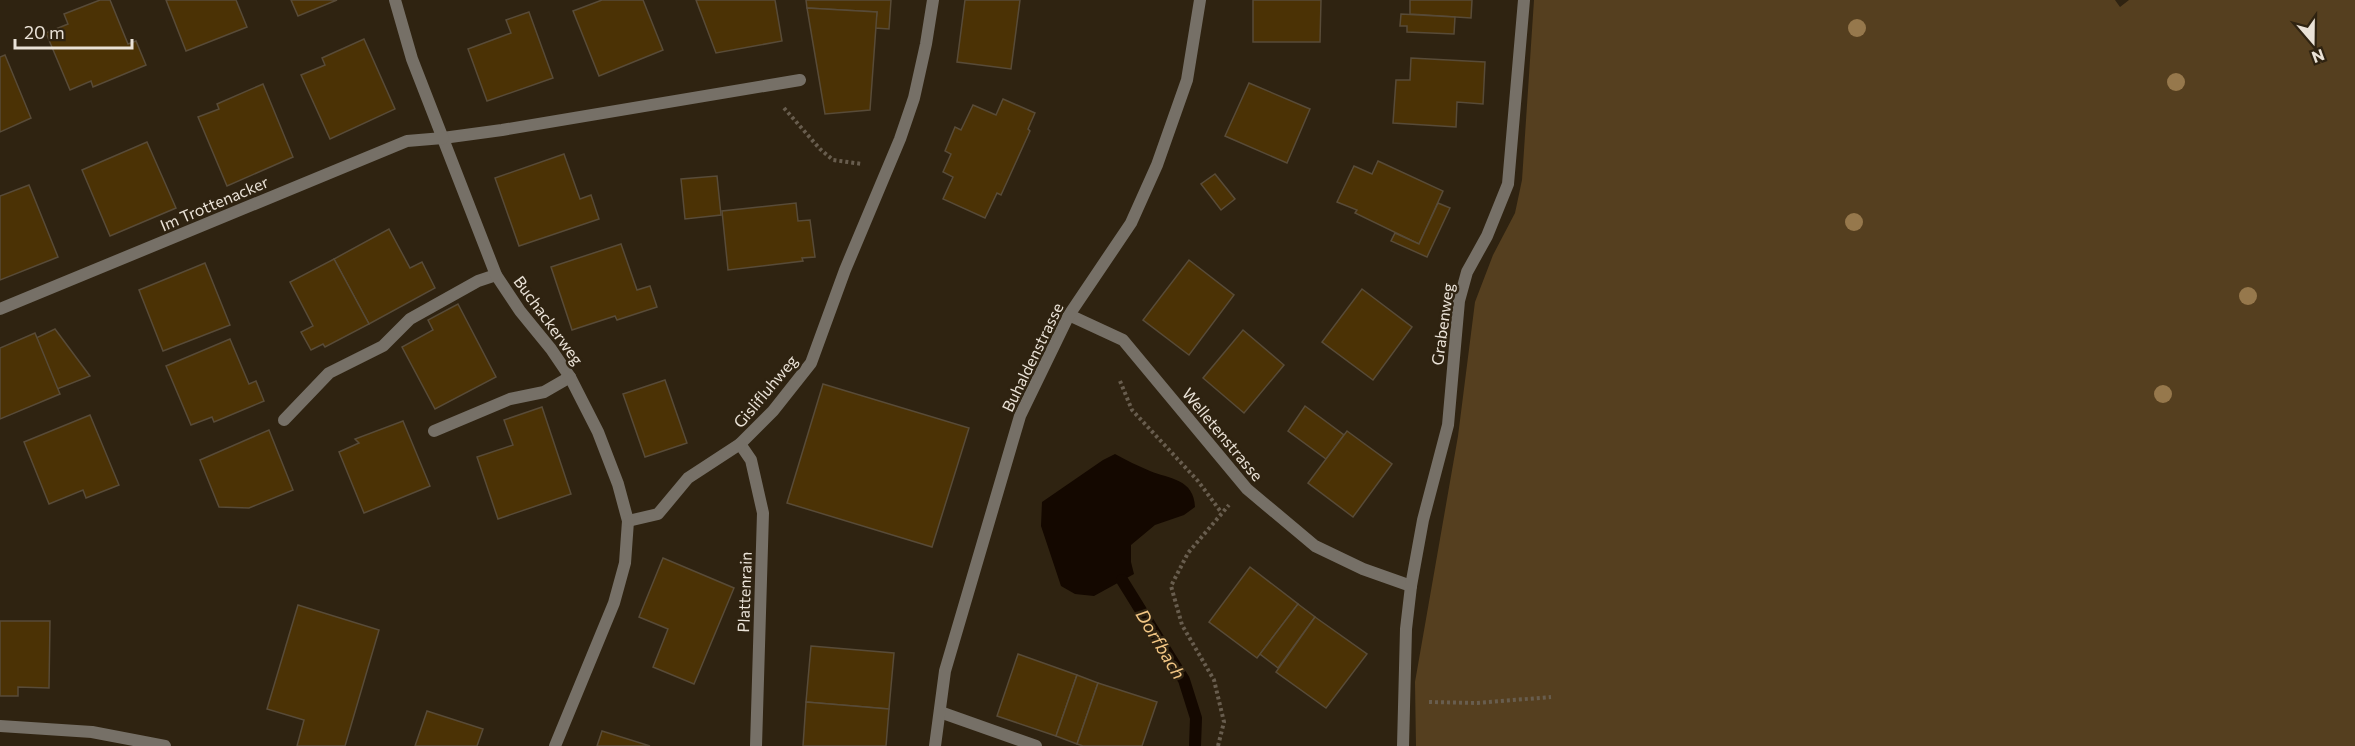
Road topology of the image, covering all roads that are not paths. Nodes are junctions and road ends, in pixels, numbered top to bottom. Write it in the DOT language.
graph roads {
  1 [pos="395,0"];
  2 [pos="933,0"];
  3 [pos="1200,0"];
  4 [pos="1524,0"];
  5 [pos="800,80"];
  6 [pos="443,138"];
  7 [pos="496,275"];
  8 [pos="0,309"];
  9 [pos="1070,315"];
  10 [pos="570,377"];
  11 [pos="284,420"];
  12 [pos="434,431"];
  13 [pos="740,444"];
  14 [pos="628,521"];
  15 [pos="1411,586"];
  16 [pos="940,712"];
  17 [pos="0,726"];
  18 [pos="165,746"];
  19 [pos="555,746"];
  20 [pos="756,746"];
  21 [pos="935,746"];
  22 [pos="1036,746"];
  23 [pos="1403,746"];
  1 -- 6 [label="street, Buchackerweg"];
  2 -- 13 [label="street, Gislifluhweg"];
  3 -- 9 [label="street, Buhaldenstrasse"];
  4 -- 15 [label="street, Grabenweg"];
  5 -- 6 [label="street"];
  6 -- 7 [label="street, Buchackerweg"];
  6 -- 8 [label="street, Im Trottenacker"];
  7 -- 10 [label="street, Buchackerweg"];
  7 -- 11 [label="street"];
  9 -- 15 [label="street, Welletenstrasse"];
  9 -- 16 [label="street, Buhaldenstrasse"];
  10 -- 12 [label="street"];
  10 -- 14 [label="street, Buchackerweg"];
  13 -- 14 [label="street, Gislifluhweg"];
  13 -- 20 [label="street, Plattenrain"];
  14 -- 19 [label="street"];
  15 -- 23 [label="street"];
  16 -- 21 [label="street, Buhaldenstrasse"];
  16 -- 22 [label="street"];
  17 -- 18 [label="street"];
}
